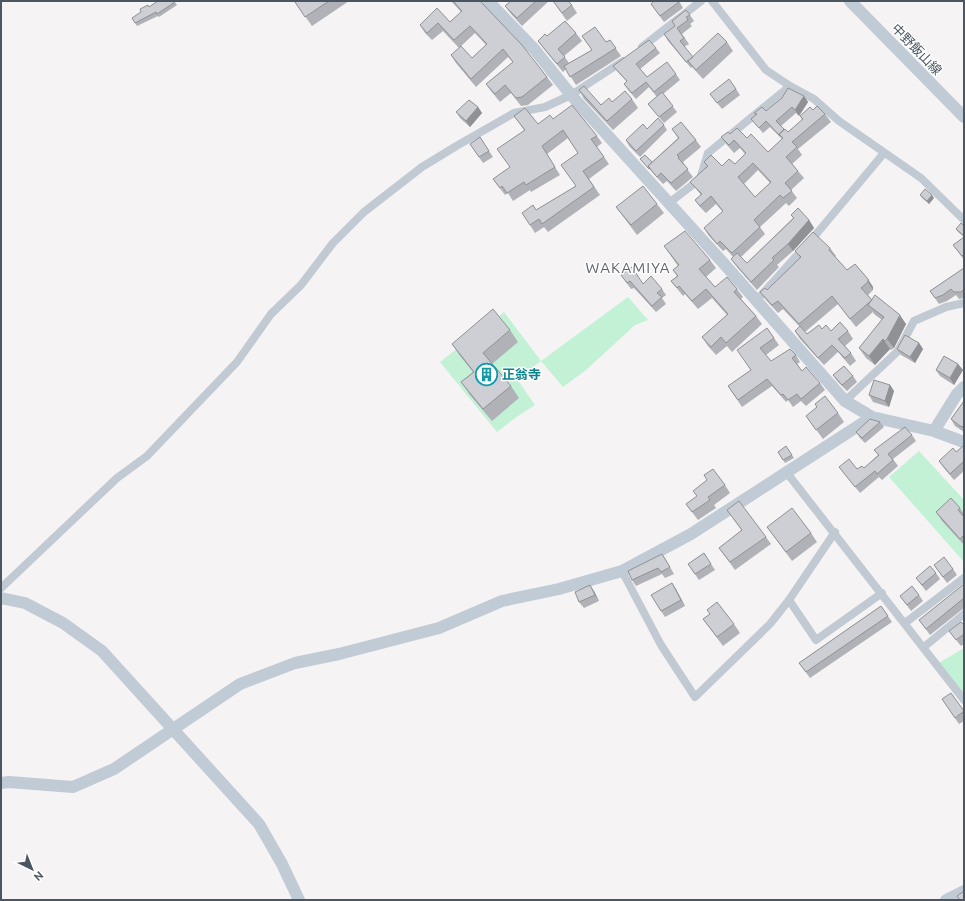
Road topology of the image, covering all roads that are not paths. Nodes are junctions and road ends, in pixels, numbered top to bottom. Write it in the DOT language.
graph roads {
  1 [pos="488,1"];
  2 [pos="699,1"];
  3 [pos="712,1"];
  4 [pos="850,1"];
  5 [pos="790,86"];
  6 [pos="571,95"];
  7 [pos="964,117"];
  8 [pos="884,153"];
  9 [pos="669,203"];
  10 [pos="964,220"];
  11 [pos="756,301"];
  12 [pos="964,303"];
  13 [pos="964,387"];
  14 [pos="845,401"];
  15 [pos="872,417"];
  16 [pos="934,431"];
  17 [pos="964,442"];
  18 [pos="787,473"];
  19 [pos="835,532"];
  20 [pos="622,571"];
  21 [pos="964,578"];
  22 [pos="1,588"];
  23 [pos="882,593"];
  24 [pos="1,598"];
  25 [pos="789,600"];
  26 [pos="964,614"];
  27 [pos="905,623"];
  28 [pos="924,647"];
  29 [pos="964,700"];
  30 [pos="174,729"];
  31 [pos="1,783"];
  32 [pos="964,891"];
  33 [pos="300,900"];
  34 [pos="946,900"];
  1 -- 6 [label="street"];
  2 -- 6 [label="street"];
  3 -- 5 [label="street"];
  4 -- 7 [label="street, 中野飯山線"];
  5 -- 8 [label="street"];
  5 -- 9 [label="street"];
  6 -- 9 [label="street"];
  6 -- 22 [label="street"];
  8 -- 10 [label="street"];
  8 -- 11 [label="street"];
  9 -- 11 [label="street"];
  11 -- 14 [label="street"];
  12 -- 14 [label="street"];
  13 -- 16 [label="street"];
  14 -- 15 [label="street"];
  15 -- 16 [label="street"];
  15 -- 18 [label="street"];
  16 -- 17 [label="street"];
  18 -- 19 [label="street"];
  18 -- 20 [label="street"];
  19 -- 23 [label="street"];
  19 -- 25 [label="street"];
  20 -- 25 [label="street"];
  20 -- 30 [label="street"];
  21 -- 27 [label="street"];
  23 -- 25 [label="street"];
  23 -- 27 [label="street"];
  24 -- 30 [label="street"];
  26 -- 28 [label="street"];
  27 -- 28 [label="street"];
  28 -- 29 [label="street"];
  30 -- 31 [label="street"];
  30 -- 33 [label="street"];
  32 -- 34 [label="street"];
}
